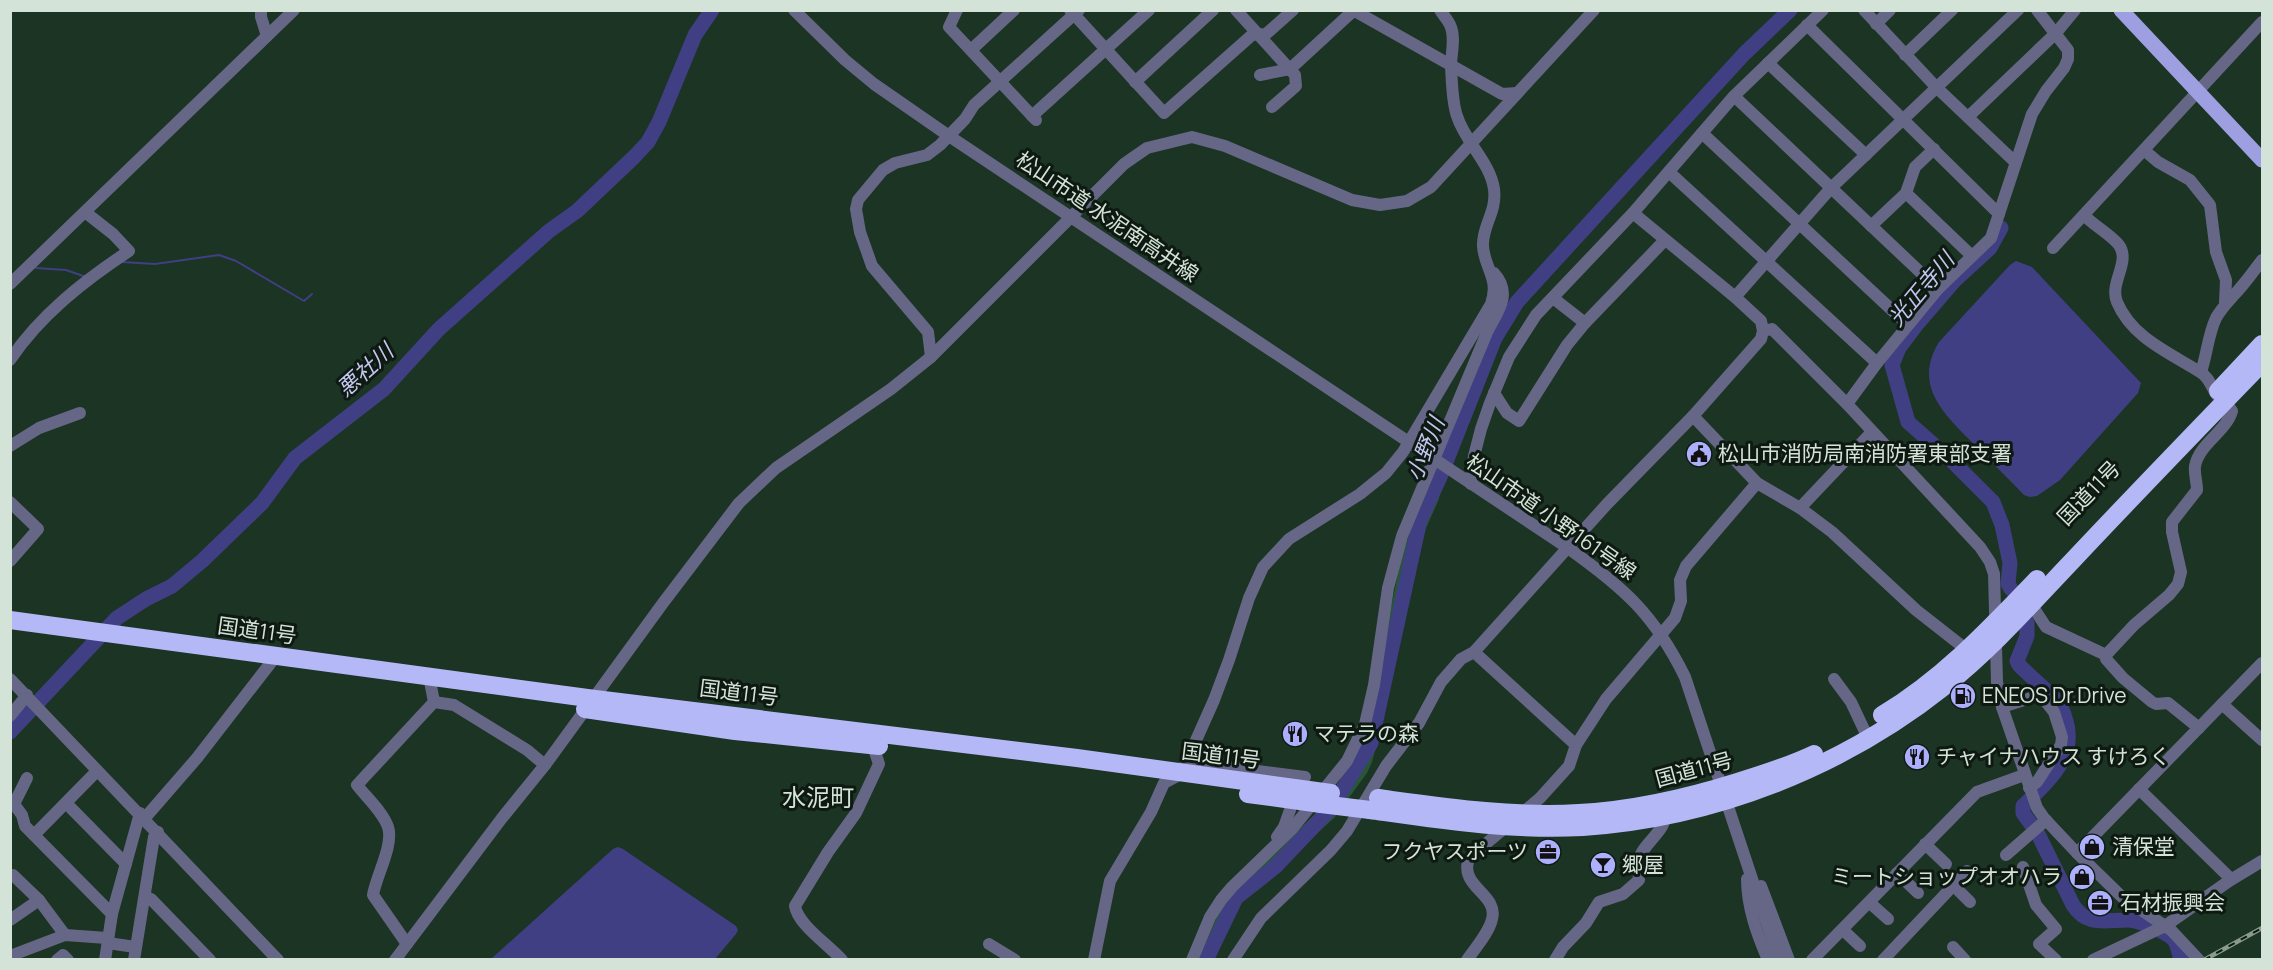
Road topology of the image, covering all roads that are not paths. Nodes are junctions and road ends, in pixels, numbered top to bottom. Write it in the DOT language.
graph roads {
  1 [pos="261,10"];
  2 [pos="294,10"];
  3 [pos="794,10"];
  4 [pos="957,10"];
  5 [pos="1014,10"];
  6 [pos="1149,10"];
  7 [pos="1213,10"];
  8 [pos="1236,10"];
  9 [pos="1293,10"];
  10 [pos="1440,10"];
  11 [pos="1594,10"];
  12 [pos="1823,10"];
  13 [pos="1864,10"];
  14 [pos="1890,10"];
  15 [pos="1952,10"];
  16 [pos="2018,10"];
  17 [pos="2037,10"];
  18 [pos="2075,10"];
  19 [pos="2121,10"];
  20 [pos="1353,11"];
  21 [pos="1074,12"];
  22 [pos="2262,22"];
  23 [pos="1876,24"];
  24 [pos="1807,25"];
  25 [pos="2056,33"];
  26 [pos="1258,35"];
  27 [pos="267,36"];
  28 [pos="971,50"];
  29 [pos="1105,50"];
  30 [pos="1905,55"];
  31 [pos="1768,63"];
  32 [pos="1451,66"];
  33 [pos="1290,69"];
  34 [pos="1260,75"];
  35 [pos="1000,82"];
  36 [pos="1135,82"];
  37 [pos="1936,87"];
  38 [pos="1517,93"];
  39 [pos="2197,93"];
  40 [pos="1734,96"];
  41 [pos="1272,107"];
  42 [pos="1968,117"];
  43 [pos="1903,119"];
  44 [pos="1702,133"];
  45 [pos="949,136"];
  46 [pos="1472,143"];
  47 [pos="1934,149"];
  48 [pos="2144,150"];
  49 [pos="1866,155"];
  50 [pos="2262,160"];
  51 [pos="2015,162"];
  52 [pos="1669,172"];
  53 [pos="1831,188"];
  54 [pos="1906,193"];
  55 [pos="86,212"];
  56 [pos="1633,213"];
  57 [pos="2000,214"];
  58 [pos="2084,215"];
  59 [pos="1070,216"];
  60 [pos="1800,224"];
  61 [pos="1871,226"];
  62 [pos="1665,240"];
  63 [pos="2053,248"];
  64 [pos="1972,256"];
  65 [pos="2262,260"];
  66 [pos="1767,261"];
  67 [pos="1491,270"];
  68 [pos="10,284"];
  69 [pos="1938,289"];
  70 [pos="1735,297"];
  71 [pos="1553,298"];
  72 [pos="2225,303"];
  73 [pos="1585,323"];
  74 [pos="1908,325"];
  75 [pos="1763,331"];
  76 [pos="2262,344"];
  77 [pos="12,352"];
  78 [pos="931,357"];
  79 [pos="1877,363"];
  80 [pos="2262,363"];
  81 [pos="2201,372"];
  82 [pos="1494,393"];
  83 [pos="2220,398"];
  84 [pos="1847,404"];
  85 [pos="80,413"];
  86 [pos="1692,416"];
  87 [pos="1872,432"];
  88 [pos="1409,442"];
  89 [pos="10,446"];
  90 [pos="1436,460"];
  91 [pos="1757,483"];
  92 [pos="1472,484"];
  93 [pos="10,502"];
  94 [pos="1800,508"];
  95 [pos="1568,548"];
  96 [pos="10,561"];
  97 [pos="2031,603"];
  98 [pos="10,620"];
  99 [pos="1995,623"];
  100 [pos="10,631"];
  101 [pos="1661,634"];
  102 [pos="89,637"];
  103 [pos="1994,643"];
  104 [pos="1967,650"];
  105 [pos="1474,652"];
  106 [pos="2106,656"];
  107 [pos="272,661"];
  108 [pos="2262,663"];
  109 [pos="1834,679"];
  110 [pos="10,680"];
  111 [pos="432,689"];
  112 [pos="33,702"];
  113 [pos="591,704"];
  114 [pos="2222,704"];
  115 [pos="2002,707"];
  116 [pos="10,716"];
  117 [pos="2199,728"];
  118 [pos="1865,733"];
  119 [pos="870,739"];
  120 [pos="2262,740"];
  121 [pos="1576,745"];
  122 [pos="545,765"];
  123 [pos="1183,768"];
  124 [pos="97,771"];
  125 [pos="2024,776"];
  126 [pos="1305,777"];
  127 [pos="27,778"];
  128 [pos="1164,783"];
  129 [pos="2139,789"];
  130 [pos="1724,794"];
  131 [pos="2031,795"];
  132 [pos="1322,798"];
  133 [pos="66,803"];
  134 [pos="1374,804"];
  135 [pos="1665,809"];
  136 [pos="1290,810"];
  137 [pos="1523,813"];
  138 [pos="142,816"];
  139 [pos="1505,827"];
  140 [pos="2039,827"];
  141 [pos="158,832"];
  142 [pos="34,835"];
  143 [pos="1925,844"];
  144 [pos="1275,847"];
  145 [pos="2077,853"];
  146 [pos="2006,855"];
  147 [pos="2262,861"];
  148 [pos="126,864"];
  149 [pos="1946,864"];
  150 [pos="1747,866"];
  151 [pos="2024,867"];
  152 [pos="1967,871"];
  153 [pos="1897,873"];
  154 [pos="13,875"];
  155 [pos="2231,879"];
  156 [pos="1953,885"];
  157 [pos="1918,893"];
  158 [pos="145,896"];
  159 [pos="39,900"];
  160 [pos="1970,902"];
  161 [pos="1870,903"];
  162 [pos="112,914"];
  163 [pos="1888,919"];
  164 [pos="10,920"];
  165 [pos="2164,926"];
  166 [pos="1842,930"];
  167 [pos="65,935"];
  168 [pos="10,941"];
  169 [pos="108,941"];
  170 [pos="407,944"];
  171 [pos="989,944"];
  172 [pos="1860,946"];
  173 [pos="15,954"];
  174 [pos="137,954"];
  175 [pos="57,960"];
  176 [pos="68,960"];
  177 [pos="105,960"];
  178 [pos="210,960"];
  179 [pos="278,960"];
  180 [pos="395,960"];
  181 [pos="842,960"];
  182 [pos="1015,960"];
  183 [pos="1094,960"];
  184 [pos="1192,960"];
  185 [pos="1233,960"];
  186 [pos="1467,960"];
  187 [pos="1555,960"];
  188 [pos="1768,960"];
  189 [pos="1779,960"];
  190 [pos="1789,960"];
  191 [pos="1812,960"];
  192 [pos="1883,960"];
  193 [pos="2056,960"];
  194 [pos="2093,960"];
  195 [pos="2199,960"];
  1 -- 27 [label="street"];
  2 -- 27 [label="street"];
  3 -- 45 [label="street, 松山市道 水泥南高井線"];
  4 -- 28 [label="street"];
  5 -- 28 [label="street"];
  6 -- 29 [label="street"];
  7 -- 36 [label="street"];
  8 -- 26 [label="street"];
  9 -- 26 [label="street"];
  10 -- 32 [label="street"];
  11 -- 38 [label="street"];
  12 -- 24 [label="street"];
  13 -- 23 [label="street"];
  14 -- 23 [label="street"];
  15 -- 30 [label="street"];
  16 -- 37 [label="street"];
  17 -- 25 [label="street"];
  18 -- 25 [label="street"];
  19 -- 39 [label="main road"];
  20 -- 32 [label="street"];
  20 -- 33 [label="street"];
  21 -- 29 [label="street"];
  21 -- 35 [label="street"];
  22 -- 39 [label="street"];
  23 -- 30 [label="street"];
  24 -- 31 [label="street"];
  24 -- 43 [label="street"];
  25 -- 42 [label="street"];
  25 -- 51 [label="street"];
  26 -- 33 [label="street"];
  26 -- 36 [label="street"];
  27 -- 55 [label="street"];
  28 -- 35 [label="street"];
  29 -- 35 [label="street"];
  29 -- 36 [label="street"];
  30 -- 37 [label="street"];
  31 -- 40 [label="street"];
  31 -- 49 [label="street"];
  32 -- 38 [label="street"];
  32 -- 46 [label="street"];
  33 -- 34 [label="street"];
  33 -- 41 [label="street"];
  35 -- 45 [label="street"];
  37 -- 42 [label="street"];
  37 -- 43 [label="street"];
  38 -- 46 [label="street"];
  39 -- 48 [label="street"];
  39 -- 50 [label="main road"];
  40 -- 44 [label="street"];
  40 -- 53 [label="street"];
  42 -- 51 [label="street"];
  43 -- 47 [label="street"];
  43 -- 49 [label="street"];
  44 -- 52 [label="street"];
  44 -- 60 [label="street"];
  45 -- 59 [label="street, 松山市道 水泥南高井線"];
  45 -- 78 [label="street"];
  46 -- 59 [label="street"];
  46 -- 67 [label="street"];
  47 -- 54 [label="street"];
  47 -- 57 [label="street"];
  48 -- 58 [label="street"];
  48 -- 72 [label="street"];
  49 -- 53 [label="street"];
  51 -- 57 [label="street"];
  52 -- 56 [label="street"];
  52 -- 66 [label="street"];
  53 -- 60 [label="street"];
  53 -- 61 [label="street"];
  54 -- 61 [label="street"];
  54 -- 64 [label="street"];
  55 -- 68 [label="street"];
  55 -- 77 [label="street"];
  56 -- 62 [label="street"];
  56 -- 71 [label="street"];
  57 -- 64 [label="street"];
  58 -- 63 [label="street"];
  58 -- 81 [label="street"];
  59 -- 78 [label="street"];
  59 -- 88 [label="street, 松山市道 水泥南高井線"];
  60 -- 66 [label="street"];
  60 -- 74 [label="street"];
  61 -- 69 [label="street"];
  62 -- 70 [label="street"];
  62 -- 73 [label="street"];
  64 -- 69 [label="street"];
  65 -- 72 [label="street"];
  66 -- 70 [label="street"];
  66 -- 79 [label="street"];
  67 -- 88 [label="street"];
  67 -- 90 [label="street"];
  69 -- 74 [label="street"];
  70 -- 75 [label="street"];
  71 -- 73 [label="street"];
  71 -- 82 [label="street"];
  72 -- 81 [label="street"];
  73 -- 82 [label="street"];
  74 -- 79 [label="street"];
  75 -- 84 [label="street"];
  75 -- 86 [label="street"];
  76 -- 83 [label="highway, 国道11号"];
  78 -- 113 [label="street"];
  79 -- 84 [label="street"];
  80 -- 83 [label="highway, 国道11号"];
  81 -- 83 [label="street"];
  82 -- 92 [label="street"];
  83 -- 97 [label="highway, 国道11号"];
  83 -- 99 [label="highway, 国道11号"];
  83 -- 106 [label="street"];
  84 -- 87 [label="street"];
  85 -- 89 [label="street"];
  86 -- 91 [label="street"];
  86 -- 95 [label="street"];
  87 -- 94 [label="street"];
  87 -- 99 [label="street"];
  88 -- 90 [label="street, 松山市道 小野161号線"];
  88 -- 123 [label="street"];
  90 -- 92 [label="street, 松山市道 小野161号線"];
  90 -- 132 [label="street"];
  91 -- 94 [label="street"];
  91 -- 101 [label="street"];
  92 -- 95 [label="street, 松山市道 小野161号線"];
  93 -- 96 [label="street"];
  94 -- 104 [label="street"];
  95 -- 101 [label="street, 松山市道 小野161号線"];
  95 -- 105 [label="street"];
  97 -- 103 [label="highway, 国道11号"];
  97 -- 106 [label="street"];
  98 -- 102 [label="highway, 国道11号"];
  99 -- 103 [label="street"];
  99 -- 104 [label="highway, 国道11号"];
  100 -- 102 [label="highway, 国道11号"];
  101 -- 121 [label="street"];
  101 -- 130 [label="street, 松山市道 小野161号線"];
  102 -- 107 [label="highway, 国道11号"];
  103 -- 115 [label="street"];
  103 -- 118 [label="highway, 国道11号"];
  104 -- 118 [label="highway, 国道11号"];
  105 -- 121 [label="street"];
  105 -- 185 [label="street"];
  106 -- 117 [label="street"];
  107 -- 111 [label="highway, 国道11号"];
  107 -- 138 [label="street"];
  108 -- 114 [label="street"];
  109 -- 118 [label="street"];
  110 -- 112 [label="street"];
  111 -- 113 [label="highway, 国道11号"];
  111 -- 122 [label="street"];
  111 -- 170 [label="street"];
  112 -- 116 [label="street"];
  112 -- 124 [label="street"];
  113 -- 119 [label="highway, 国道11号"];
  113 -- 122 [label="street"];
  114 -- 117 [label="street"];
  114 -- 120 [label="street"];
  115 -- 125 [label="street"];
  115 -- 131 [label="street"];
  117 -- 129 [label="street"];
  118 -- 130 [label="highway, 国道11号"];
  119 -- 123 [label="highway, 国道11号"];
  119 -- 128 [label="highway, 国道11号"];
  119 -- 181 [label="street"];
  121 -- 137 [label="street"];
  122 -- 170 [label="street"];
  123 -- 126 [label="street"];
  123 -- 128 [label="street"];
  123 -- 132 [label="highway, 国道11号"];
  124 -- 133 [label="street"];
  124 -- 138 [label="street"];
  125 -- 131 [label="street"];
  125 -- 143 [label="street"];
  127 -- 142 [label="street"];
  128 -- 132 [label="highway, 国道11号"];
  128 -- 183 [label="street"];
  129 -- 145 [label="street"];
  129 -- 155 [label="street"];
  130 -- 135 [label="highway, 国道11号"];
  130 -- 150 [label="street, 松山市道 小野161号線"];
  131 -- 140 [label="street"];
  132 -- 134 [label="highway, 国道11号"];
  132 -- 144 [label="street"];
  133 -- 142 [label="street"];
  133 -- 148 [label="street"];
  134 -- 137 [label="highway, 国道11号"];
  134 -- 139 [label="highway, 国道11号"];
  135 -- 137 [label="highway, 国道11号"];
  135 -- 139 [label="highway, 国道11号"];
  135 -- 187 [label="street"];
  136 -- 144 [label="street"];
  137 -- 139 [label="street"];
  138 -- 141 [label="street"];
  138 -- 148 [label="street"];
  139 -- 186 [label="street"];
  140 -- 145 [label="street"];
  140 -- 146 [label="street"];
  141 -- 158 [label="street"];
  141 -- 179 [label="street"];
  142 -- 162 [label="street"];
  143 -- 149 [label="street"];
  143 -- 153 [label="street"];
  144 -- 184 [label="street"];
  145 -- 165 [label="street"];
  147 -- 155 [label="street"];
  148 -- 162 [label="street"];
  150 -- 188 [label="street"];
  150 -- 189 [label="street"];
  150 -- 190 [label="street"];
  151 -- 193 [label="street"];
  152 -- 156 [label="street"];
  153 -- 157 [label="street"];
  153 -- 161 [label="street"];
  154 -- 159 [label="street"];
  155 -- 165 [label="street"];
  156 -- 160 [label="street"];
  156 -- 192 [label="street"];
  158 -- 174 [label="street"];
  158 -- 178 [label="street"];
  159 -- 164 [label="street"];
  159 -- 167 [label="street"];
  161 -- 163 [label="street"];
  161 -- 166 [label="street"];
  162 -- 169 [label="street"];
  165 -- 194 [label="street"];
  165 -- 195 [label="street"];
  166 -- 172 [label="street"];
  166 -- 191 [label="street"];
  167 -- 169 [label="street"];
  167 -- 173 [label="street"];
  168 -- 173 [label="street"];
  169 -- 174 [label="street"];
  169 -- 177 [label="street"];
  170 -- 180 [label="street"];
  171 -- 182 [label="street"];
  175 -- 176 [label="street"];
}
